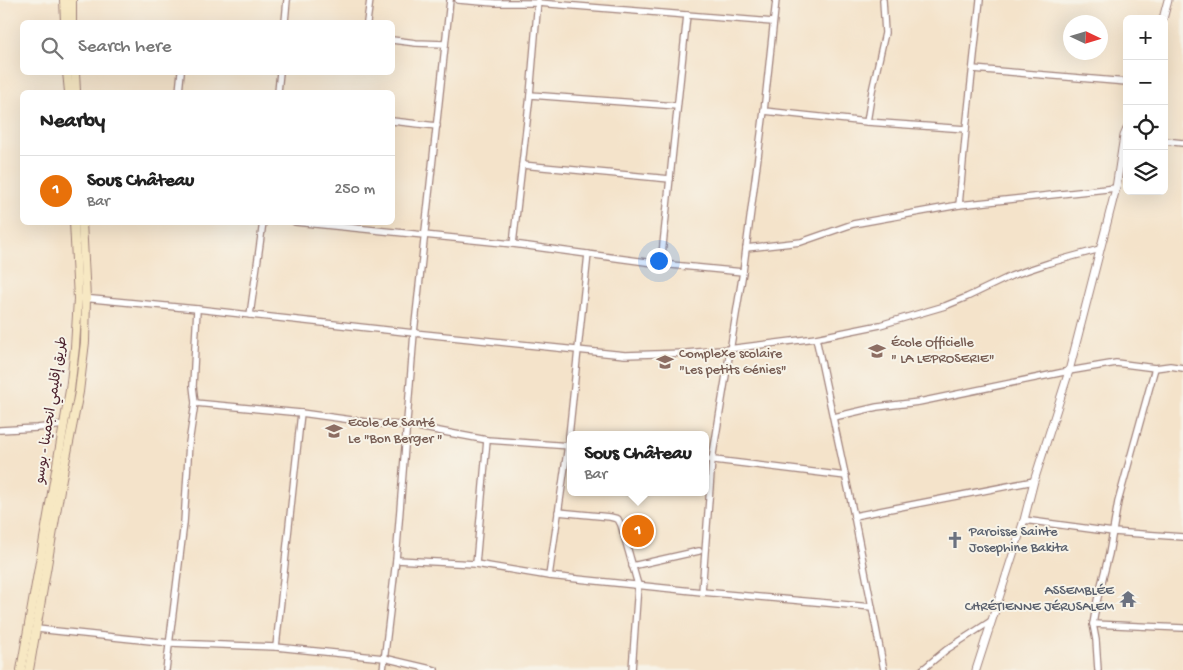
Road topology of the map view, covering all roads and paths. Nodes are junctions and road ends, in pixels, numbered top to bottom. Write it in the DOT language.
graph roads {
  1 [pos="64,0"];
  2 [pos="72,0"];
  3 [pos="288,0"];
  4 [pos="370,0"];
  5 [pos="450,0"];
  6 [pos="458,0"];
  7 [pos="776,0"];
  8 [pos="884,0"];
  9 [pos="980,0"];
  10 [pos="1168,0"];
  11 [pos="538,2"];
  12 [pos="687,15"];
  13 [pos="1164,15"];
  14 [pos="65,20"];
  15 [pos="72,20"];
  16 [pos="285,20"];
  17 [pos="367,20"];
  18 [pos="773,22"];
  19 [pos="395,40"];
  20 [pos="445,44"];
  21 [pos="973,69"];
  22 [pos="68,75"];
  23 [pos="75,75"];
  24 [pos="181,75"];
  25 [pos="280,75"];
  26 [pos="1123,82"];
  27 [pos="68,90"];
  28 [pos="76,90"];
  29 [pos="179,90"];
  30 [pos="278,90"];
  31 [pos="530,95"];
  32 [pos="678,106"];
  33 [pos="764,111"];
  34 [pos="395,121"];
  35 [pos="867,122"];
  36 [pos="437,126"];
  37 [pos="966,129"];
  38 [pos="1168,141"];
  39 [pos="1183,143"];
  40 [pos="1123,150"];
  41 [pos="522,165"];
  42 [pos="670,179"];
  43 [pos="1116,188"];
  44 [pos="959,205"];
  45 [pos="74,225"];
  46 [pos="82,225"];
  47 [pos="263,225"];
  48 [pos="323,225"];
  49 [pos="425,236"];
  50 [pos="513,244"];
  51 [pos="746,248"];
  52 [pos="1100,249"];
  53 [pos="588,254"];
  54 [pos="662,264"];
  55 [pos="743,272"];
  56 [pos="82,298"];
  57 [pos="197,309"];
  58 [pos="250,315"];
  59 [pos="414,333"];
  60 [pos="816,338"];
  61 [pos="577,349"];
  62 [pos="730,349"];
  63 [pos="1155,368"];
  64 [pos="1183,368"];
  65 [pos="1069,371"];
  66 [pos="195,403"];
  67 [pos="301,413"];
  68 [pos="834,417"];
  69 [pos="64,425"];
  70 [pos="407,425"];
  71 [pos="0,430"];
  72 [pos="569,431"];
  73 [pos="487,440"];
  74 [pos="567,445"];
  75 [pos="567,452"];
  76 [pos="567,452"];
  77 [pos="709,459"];
  78 [pos="846,476"];
  79 [pos="1034,481"];
  80 [pos="707,496"];
  81 [pos="558,512"];
  82 [pos="854,516"];
  83 [pos="1024,520"];
  84 [pos="1112,532"];
  85 [pos="1183,537"];
  86 [pos="700,551"];
  87 [pos="396,560"];
  88 [pos="476,564"];
  89 [pos="632,566"];
  90 [pos="549,576"];
  91 [pos="638,585"];
  92 [pos="702,592"];
  93 [pos="872,607"];
  94 [pos="991,621"];
  95 [pos="1093,624"];
  96 [pos="1183,628"];
  97 [pos="36,629"];
  98 [pos="170,642"];
  99 [pos="276,647"];
  100 [pos="384,658"];
  101 [pos="21,670"];
  102 [pos="29,670"];
  103 [pos="166,670"];
  104 [pos="383,670"];
  105 [pos="435,670"];
  106 [pos="632,670"];
  107 [pos="884,670"];
  108 [pos="922,670"];
  109 [pos="976,670"];
  110 [pos="1098,670"];
  1 -- 14 [label="main road"];
  2 -- 15 [label="main road"];
  3 -- 16 [label="street"];
  4 -- 17 [label="street"];
  5 -- 20 [label="street"];
  6 -- 11 [label="street"];
  7 -- 18 [label="street"];
  8 -- 35 [label="street"];
  9 -- 21 [label="street"];
  10 -- 13 [label="street"];
  11 -- 12 [label="street"];
  11 -- 31 [label="street"];
  12 -- 18 [label="street"];
  12 -- 32 [label="street"];
  18 -- 33 [label="street"];
  19 -- 20 [label="street"];
  20 -- 36 [label="street"];
  21 -- 26 [label="street"];
  21 -- 37 [label="street"];
  22 -- 27 [label="main road"];
  23 -- 28 [label="main road"];
  24 -- 29 [label="street"];
  25 -- 30 [label="street"];
  31 -- 32 [label="street"];
  31 -- 41 [label="street"];
  32 -- 42 [label="street"];
  33 -- 35 [label="street"];
  33 -- 51 [label="street"];
  34 -- 36 [label="street"];
  35 -- 37 [label="street"];
  36 -- 49 [label="street"];
  37 -- 44 [label="street"];
  38 -- 39 [label="street"];
  40 -- 43 [label="street"];
  41 -- 42 [label="street"];
  41 -- 50 [label="street"];
  42 -- 54 [label="street"];
  43 -- 44 [label="street"];
  43 -- 52 [label="street"];
  44 -- 51 [label="street"];
  45 -- 56 [label="main road, طريق إقليمي انجمينا - بوسو"];
  46 -- 56 [label="main road, طريق إقليمي انجمينا - بوسو"];
  47 -- 58 [label="street"];
  48 -- 49 [label="street"];
  49 -- 50 [label="street"];
  49 -- 59 [label="street"];
  50 -- 53 [label="street"];
  51 -- 55 [label="street"];
  52 -- 60 [label="street"];
  52 -- 65 [label="street"];
  53 -- 54 [label="street"];
  53 -- 61 [label="street"];
  54 -- 55 [label="street"];
  55 -- 62 [label="street"];
  56 -- 57 [label="street"];
  56 -- 69 [label="main road, طريق إقليمي انجمينا - بوسو"];
  56 -- 97 [label="main road, طريق إقليمي انجمينا - بوسو"];
  57 -- 58 [label="street"];
  57 -- 66 [label="street"];
  58 -- 59 [label="street"];
  59 -- 61 [label="street"];
  59 -- 70 [label="street"];
  60 -- 62 [label="street"];
  60 -- 68 [label="street"];
  61 -- 62 [label="street"];
  61 -- 72 [label="street"];
  62 -- 77 [label="street"];
  63 -- 64 [label="street"];
  63 -- 65 [label="street"];
  63 -- 84 [label="street"];
  65 -- 68 [label="street"];
  65 -- 79 [label="street"];
  66 -- 67 [label="street"];
  66 -- 98 [label="street"];
  67 -- 70 [label="street"];
  67 -- 99 [label="street"];
  68 -- 78 [label="street"];
  69 -- 71 [label="street"];
  69 -- 101 [label="main road, طريق إقليمي انجمينا - بوسو"];
  70 -- 73 [label="street"];
  70 -- 87 [label="street"];
  73 -- 74 [label="street"];
  73 -- 88 [label="street"];
  75 -- 81 [label="street"];
  76 -- 90 [label="street"];
  77 -- 78 [label="street"];
  78 -- 82 [label="street"];
  79 -- 82 [label="street"];
  79 -- 83 [label="street"];
  80 -- 92 [label="street"];
  81 -- 89 [label="street"];
  81 -- 90 [label="street"];
  82 -- 93 [label="street"];
  83 -- 84 [label="street"];
  83 -- 94 [label="street"];
  84 -- 85 [label="street"];
  84 -- 95 [label="street"];
  86 -- 89 [label="street"];
  87 -- 88 [label="street"];
  87 -- 100 [label="street"];
  88 -- 90 [label="street"];
  89 -- 91 [label="street"];
  90 -- 91 [label="street"];
  91 -- 92 [label="street"];
  91 -- 106 [label="street"];
  92 -- 93 [label="street"];
  93 -- 107 [label="street"];
  94 -- 108 [label="street"];
  94 -- 109 [label="street"];
  95 -- 96 [label="street"];
  95 -- 110 [label="street"];
  97 -- 98 [label="street"];
  97 -- 102 [label="main road, طريق إقليمي انجمينا - بوسو"];
  98 -- 99 [label="street"];
  98 -- 103 [label="street"];
  99 -- 100 [label="street"];
  100 -- 104 [label="street"];
  100 -- 105 [label="street"];
}
